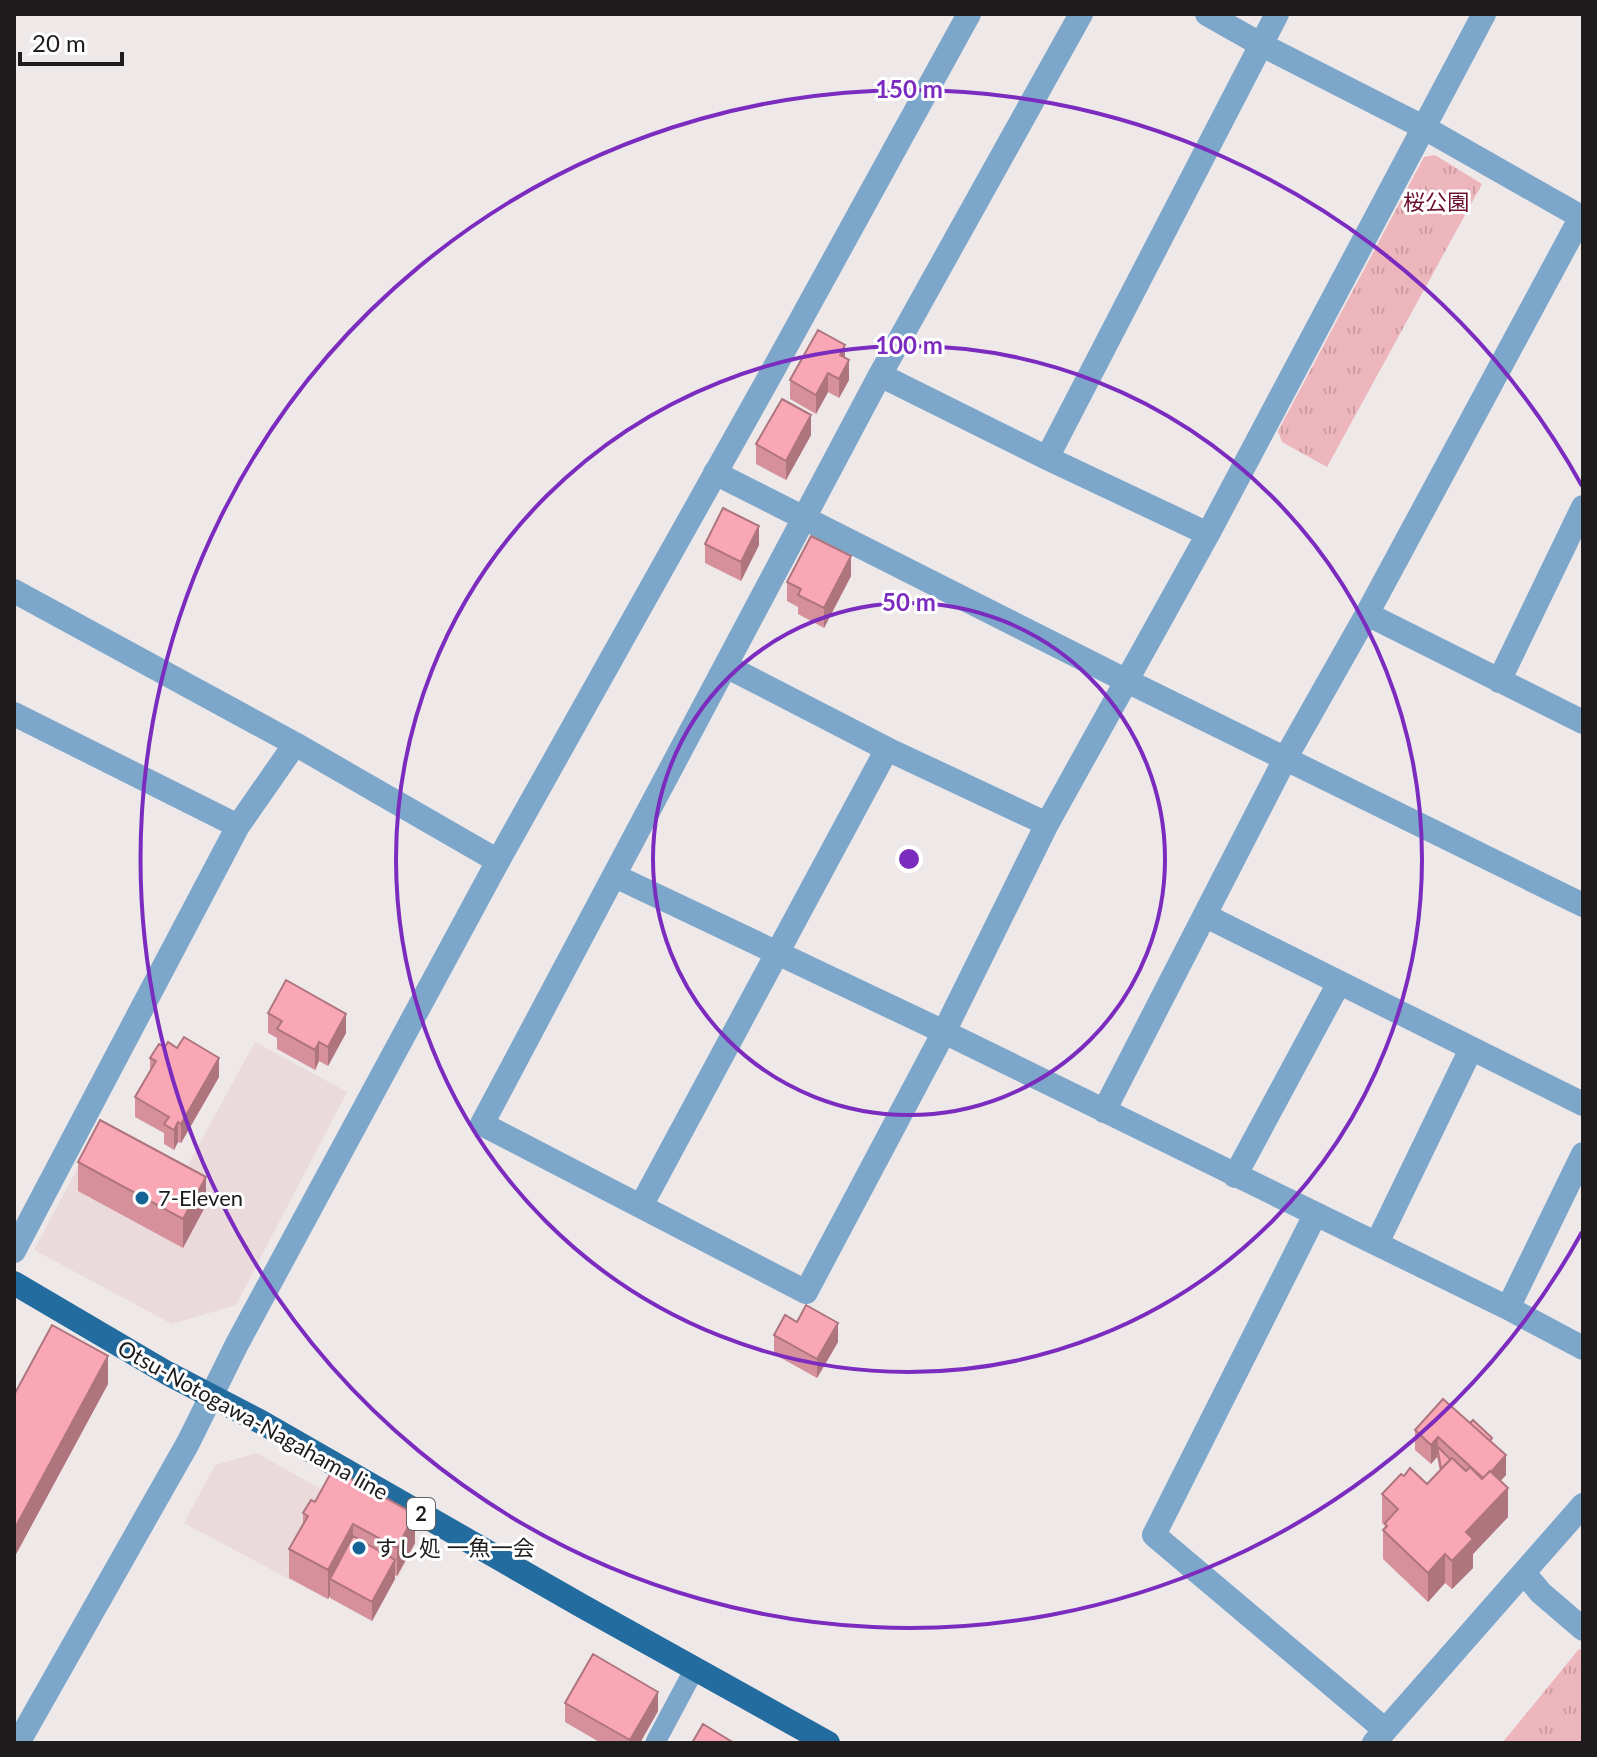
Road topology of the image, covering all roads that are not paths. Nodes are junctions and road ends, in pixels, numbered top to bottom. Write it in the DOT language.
graph roads {
  1 [pos="969,14"];
  2 [pos="1081,14"];
  3 [pos="1207,14"];
  4 [pos="1277,14"];
  5 [pos="1484,14"];
  6 [pos="1260,44"];
  7 [pos="1423,127"];
  8 [pos="1582,217"];
  9 [pos="880,375"];
  10 [pos="1047,458"];
  11 [pos="715,473"];
  12 [pos="1583,507"];
  13 [pos="805,519"];
  14 [pos="1208,534"];
  15 [pos="14,591"];
  16 [pos="1367,614"];
  17 [pos="726,666"];
  18 [pos="1125,680"];
  19 [pos="1499,681"];
  20 [pos="14,714"];
  21 [pos="1583,722"];
  22 [pos="295,744"];
  23 [pos="887,749"];
  24 [pos="1285,759"];
  25 [pos="1047,824"];
  26 [pos="238,826"];
  27 [pos="498,861"];
  28 [pos="615,876"];
  29 [pos="1583,905"];
  30 [pos="1206,916"];
  31 [pos="778,953"];
  32 [pos="1339,983"];
  33 [pos="944,1032"];
  34 [pos="1471,1049"];
  35 [pos="1583,1104"];
  36 [pos="1104,1111"];
  37 [pos="1583,1154"];
  38 [pos="1235,1176"];
  39 [pos="641,1206"];
  40 [pos="1315,1215"];
  41 [pos="1377,1243"];
  42 [pos="14,1251"];
  43 [pos="14,1283"];
  44 [pos="1508,1308"];
  45 [pos="1583,1348"];
  46 [pos="211,1395"];
  47 [pos="1583,1505"];
  48 [pos="1524,1573"];
  49 [pos="1583,1629"];
  50 [pos="695,1668"];
  51 [pos="1379,1736"];
  52 [pos="18,1743"];
  53 [pos="655,1743"];
  54 [pos="828,1743"];
  1 -- 11 [label="street"];
  2 -- 9 [label="street"];
  3 -- 6 [label="street"];
  4 -- 6 [label="street"];
  5 -- 7 [label="street"];
  6 -- 7 [label="street"];
  6 -- 10 [label="street"];
  7 -- 8 [label="street"];
  7 -- 14 [label="street"];
  8 -- 16 [label="street"];
  9 -- 10 [label="street"];
  9 -- 13 [label="street"];
  10 -- 14 [label="street"];
  11 -- 13 [label="street"];
  11 -- 27 [label="street"];
  12 -- 19 [label="street"];
  13 -- 17 [label="street"];
  13 -- 18 [label="street"];
  14 -- 18 [label="street"];
  15 -- 22 [label="street"];
  16 -- 19 [label="street"];
  16 -- 24 [label="street"];
  17 -- 23 [label="street"];
  17 -- 28 [label="street"];
  18 -- 24 [label="street"];
  18 -- 25 [label="street"];
  19 -- 21 [label="street"];
  20 -- 26 [label="street"];
  22 -- 26 [label="street"];
  22 -- 27 [label="street"];
  23 -- 25 [label="street"];
  23 -- 31 [label="street"];
  24 -- 29 [label="street"];
  24 -- 30 [label="street"];
  25 -- 33 [label="street"];
  26 -- 42 [label="street"];
  27 -- 46 [label="street"];
  28 -- 31 [label="street"];
  28 -- 39 [label="street"];
  30 -- 32 [label="street"];
  30 -- 36 [label="street"];
  31 -- 33 [label="street"];
  31 -- 39 [label="street"];
  32 -- 34 [label="street"];
  32 -- 38 [label="street"];
  33 -- 36 [label="street"];
  33 -- 39 [label="street"];
  34 -- 35 [label="street"];
  34 -- 41 [label="street"];
  36 -- 38 [label="street"];
  37 -- 44 [label="street"];
  38 -- 40 [label="street"];
  40 -- 41 [label="street"];
  40 -- 51 [label="street"];
  41 -- 44 [label="street"];
  43 -- 46 [label="main road, Otsu-Notogawa-Nagahama line / 2"];
  44 -- 45 [label="street"];
  46 -- 50 [label="main road, Otsu-Notogawa-Nagahama line / 2"];
  46 -- 52 [label="street"];
  47 -- 48 [label="street"];
  48 -- 49 [label="street"];
  48 -- 51 [label="street"];
  50 -- 53 [label="lane"];
  50 -- 54 [label="main road, Otsu-Notogawa-Nagahama line / 2"];
}
